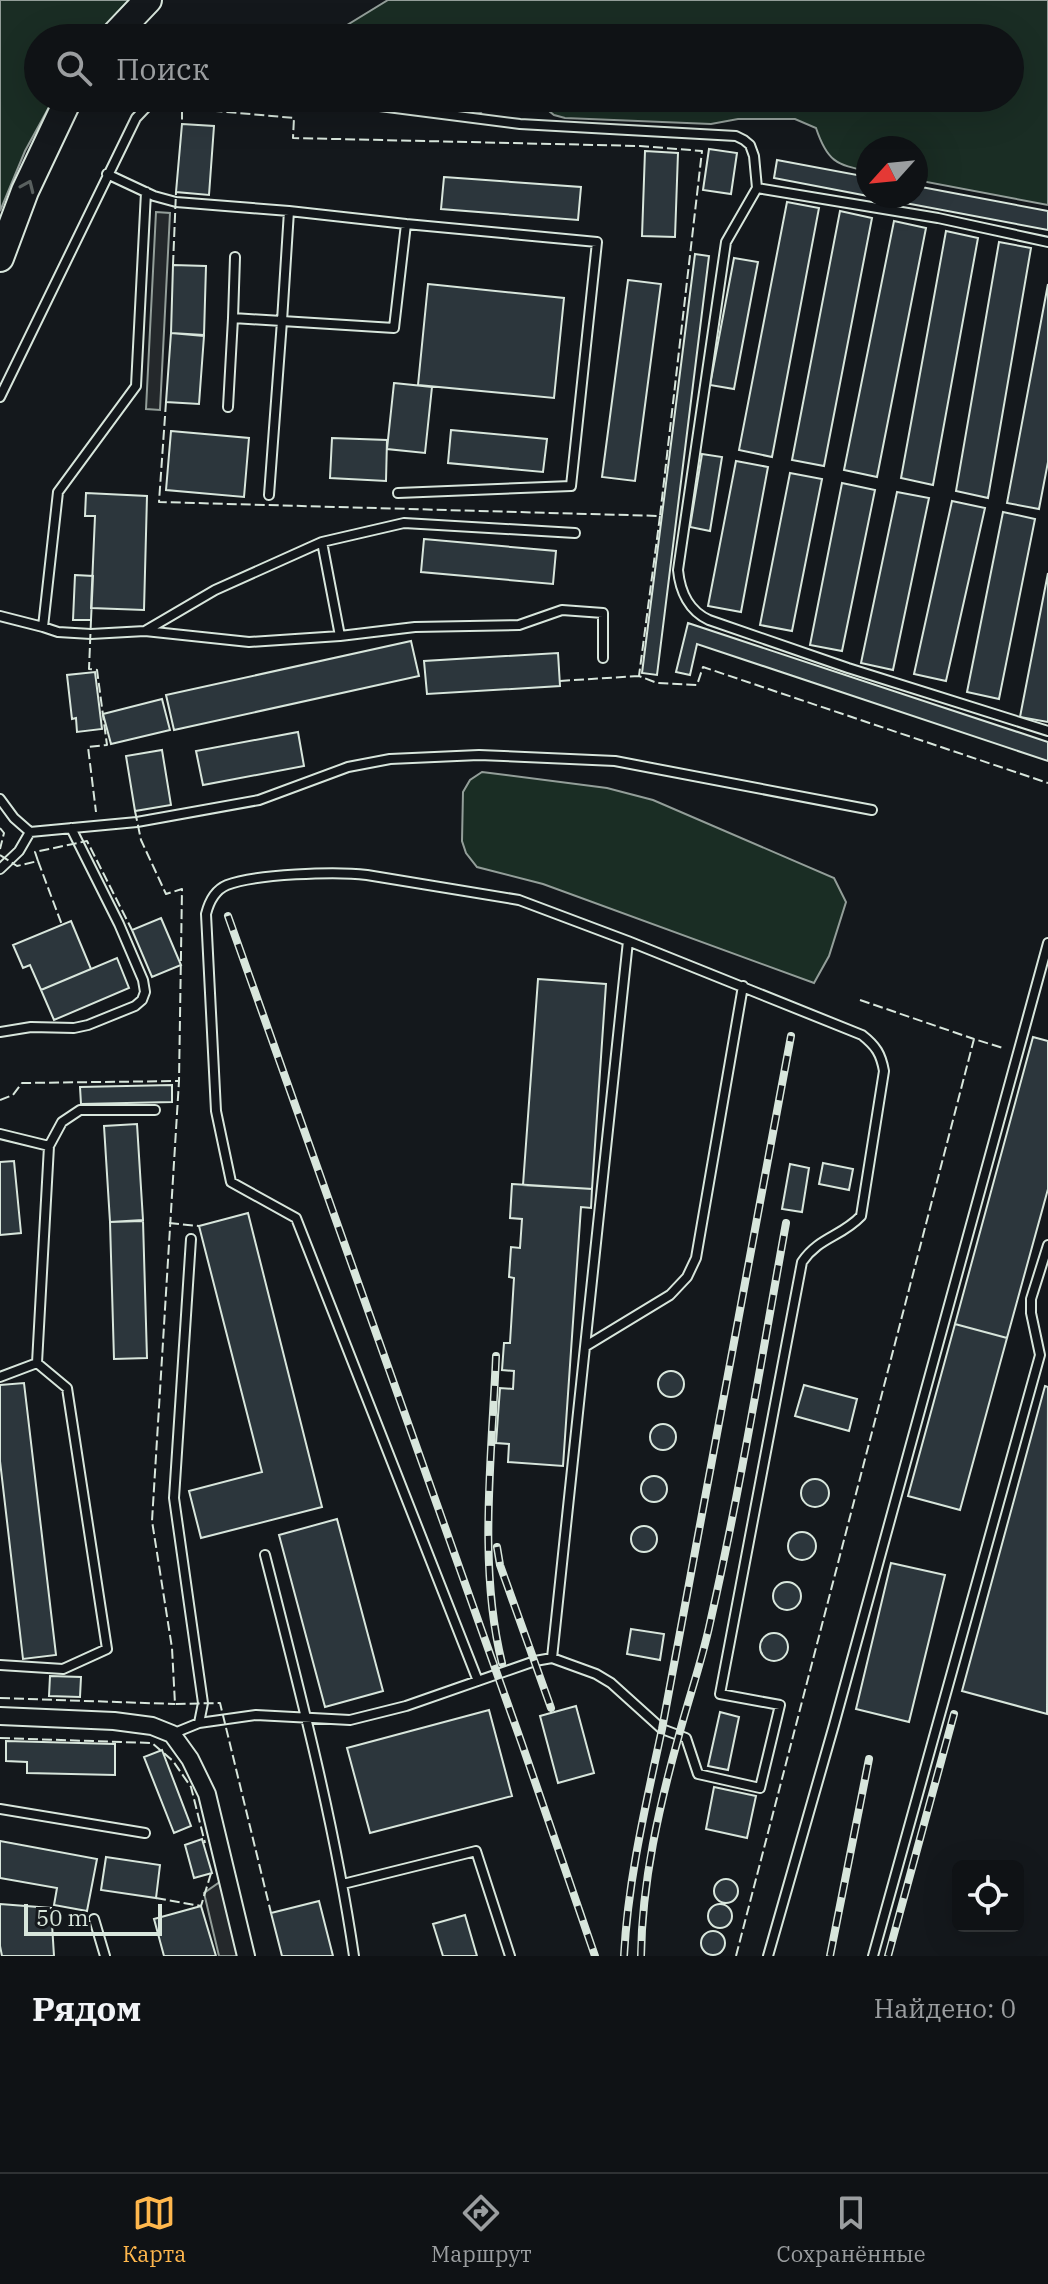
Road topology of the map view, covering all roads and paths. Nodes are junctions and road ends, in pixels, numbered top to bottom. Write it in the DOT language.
graph roads {
  1 [pos="148,0"];
  2 [pos="125,24"];
  3 [pos="62,112"];
  4 [pos="142,112"];
  5 [pos="426,112"];
  6 [pos="107,174"];
  7 [pos="757,188"];
  8 [pos="146,192"];
  9 [pos="289,211"];
  10 [pos="406,224"];
  11 [pos="1048,242"];
  12 [pos="235,257"];
  13 [pos="0,258"];
  14 [pos="233,318"];
  15 [pos="282,321"];
  16 [pos="0,397"];
  17 [pos="228,407"];
  18 [pos="398,493"];
  19 [pos="269,495"];
  20 [pos="575,533"];
  21 [pos="322,542"];
  22 [pos="0,616"];
  23 [pos="43,627"];
  24 [pos="145,631"];
  25 [pos="340,636"];
  26 [pos="603,658"];
  27 [pos="1048,731"];
  28 [pos="0,799"];
  29 [pos="872,810"];
  30 [pos="71,828"];
  31 [pos="30,832"];
  32 [pos="0,869"];
  33 [pos="628,941"];
  34 [pos="1048,943"];
  35 [pos="743,986"];
  36 [pos="0,1032"];
  37 [pos="155,1110"];
  38 [pos="0,1134"];
  39 [pos="49,1146"];
  40 [pos="191,1239"];
  41 [pos="1048,1245"];
  42 [pos="586,1346"];
  43 [pos="1044,1356"];
  44 [pos="37,1363"];
  45 [pos="0,1377"];
  46 [pos="265,1555"];
  47 [pos="552,1658"];
  48 [pos="0,1665"];
  49 [pos="478,1681"];
  50 [pos="0,1716"];
  51 [pos="307,1719"];
  52 [pos="199,1723"];
  53 [pos="172,1734"];
  54 [pos="0,1809"];
  55 [pos="145,1833"];
  56 [pos="343,1884"];
  57 [pos="94,1919"];
  58 [pos="105,1956"];
  59 [pos="246,1956"];
  60 [pos="354,1956"];
  61 [pos="510,1956"];
  62 [pos="768,1956"];
  63 [pos="873,1956"];
  1 -- 2 [label="main road"];
  13 -- 3 [label="main road, one-way"];
  4 -- 6 [label="lane"];
  5 -- 7 [label="lane"];
  6 -- 8 [label="lane"];
  6 -- 16 [label="lane"];
  7 -- 11 [label="lane"];
  7 -- 27 [label="lane"];
  8 -- 9 [label="lane"];
  8 -- 23 [label="lane"];
  9 -- 10 [label="lane"];
  9 -- 15 [label="lane"];
  10 -- 15 [label="lane"];
  10 -- 18 [label="lane"];
  12 -- 14 [label="lane"];
  14 -- 15 [label="lane"];
  14 -- 17 [label="lane"];
  15 -- 19 [label="lane"];
  20 -- 21 [label="lane"];
  21 -- 24 [label="lane"];
  21 -- 25 [label="lane"];
  22 -- 23 [label="lane"];
  23 -- 24 [label="lane"];
  24 -- 25 [label="lane"];
  25 -- 26 [label="lane"];
  28 -- 31 [label="lane"];
  29 -- 30 [label="lane"];
  30 -- 31 [label="lane"];
  30 -- 36 [label="lane"];
  31 -- 32 [label="lane"];
  33 -- 35 [label="lane"];
  33 -- 42 [label="lane"];
  33 -- 49 [label="lane"];
  34 -- 62 [label="lane"];
  35 -- 42 [label="lane"];
  35 -- 47 [label="lane"];
  37 -- 39 [label="lane"];
  38 -- 39 [label="lane"];
  39 -- 44 [label="lane"];
  40 -- 52 [label="lane"];
  41 -- 43 [label="lane"];
  42 -- 47 [label="lane"];
  43 -- 63 [label="lane"];
  44 -- 45 [label="lane"];
  44 -- 48 [label="lane"];
  46 -- 51 [label="lane"];
  47 -- 49 [label="lane"];
  49 -- 51 [label="lane"];
  50 -- 53 [label="street"];
  51 -- 52 [label="lane"];
  51 -- 56 [label="lane"];
  52 -- 53 [label="lane"];
  53 -- 59 [label="street"];
  54 -- 55 [label="lane"];
  56 -- 60 [label="lane"];
  56 -- 61 [label="lane"];
  57 -- 58 [label="lane"];
}
